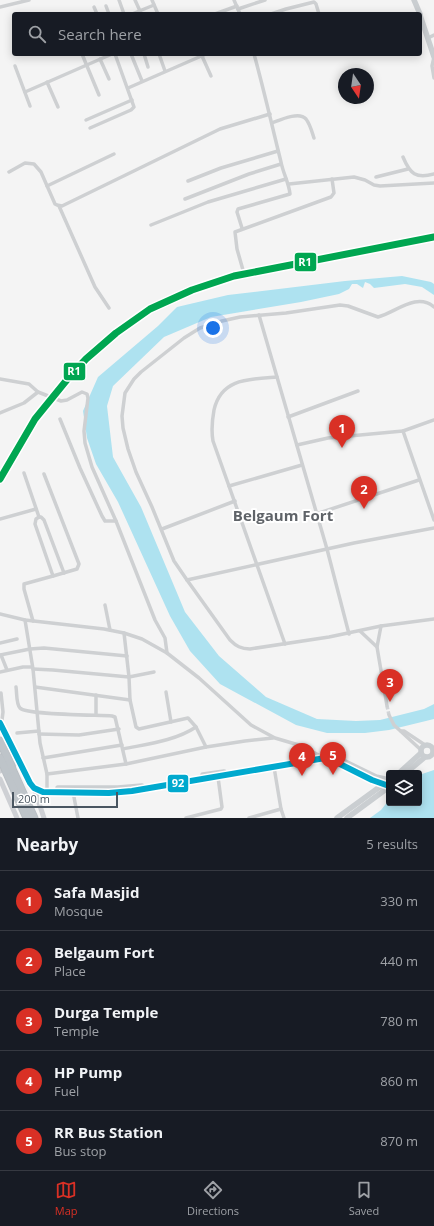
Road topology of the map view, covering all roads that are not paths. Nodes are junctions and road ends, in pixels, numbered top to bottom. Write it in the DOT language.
graph roads {
  1 [pos="29,0"];
  2 [pos="119,0"];
  3 [pos="135,0"];
  4 [pos="152,0"];
  5 [pos="234,0"];
  6 [pos="265,0"];
  7 [pos="414,0"];
  8 [pos="154,5"];
  9 [pos="106,6"];
  10 [pos="0,7"];
  11 [pos="94,7"];
  12 [pos="237,8"];
  13 [pos="141,10"];
  14 [pos="95,12"];
  15 [pos="108,12"];
  16 [pos="123,12"];
  17 [pos="136,12"];
  18 [pos="157,12"];
  19 [pos="227,12"];
  20 [pos="239,12"];
  21 [pos="277,12"];
  22 [pos="318,12"];
  23 [pos="419,12"];
  24 [pos="422,21"];
  25 [pos="434,35"];
  26 [pos="428,38"];
  27 [pos="83,56"];
  28 [pos="116,56"];
  29 [pos="132,56"];
  30 [pos="145,56"];
  31 [pos="160,56"];
  32 [pos="202,56"];
  33 [pos="255,56"];
  34 [pos="101,57"];
  35 [pos="434,57"];
  36 [pos="87,64"];
  37 [pos="15,66"];
  38 [pos="148,67"];
  39 [pos="165,71"];
  40 [pos="211,76"];
  41 [pos="434,78"];
  42 [pos="109,79"];
  43 [pos="47,82"];
  44 [pos="142,82"];
  45 [pos="128,88"];
  46 [pos="24,92"];
  47 [pos="99,95"];
  48 [pos="132,100"];
  49 [pos="30,106"];
  50 [pos="58,107"];
  51 [pos="270,114"];
  52 [pos="86,120"];
  53 [pos="272,123"];
  54 [pos="90,128"];
  55 [pos="314,138"];
  56 [pos="278,151"];
  57 [pos="114,154"];
  58 [pos="404,157"];
  59 [pos="281,164"];
  60 [pos="408,169"];
  61 [pos="9,172"];
  62 [pos="434,174"];
  63 [pos="376,177"];
  64 [pos="286,179"];
  65 [pos="332,179"];
  66 [pos="188,181"];
  67 [pos="434,183"];
  68 [pos="289,184"];
  69 [pos="47,186"];
  70 [pos="185,199"];
  71 [pos="60,206"];
  72 [pos="151,225"];
  73 [pos="242,228"];
  74 [pos="243,270"];
  75 [pos="434,307"];
  76 [pos="110,308"];
  77 [pos="259,315"];
  78 [pos="277,377"];
  79 [pos="0,379"];
  80 [pos="358,391"];
  81 [pos="38,392"];
  82 [pos="0,412"];
  83 [pos="288,417"];
  84 [pos="60,419"];
  85 [pos="434,420"];
  86 [pos="403,431"];
  87 [pos="297,445"];
  88 [pos="302,465"];
  89 [pos="24,473"];
  90 [pos="44,474"];
  91 [pos="419,480"];
  92 [pos="229,486"];
  93 [pos="234,501"];
  94 [pos="36,509"];
  95 [pos="316,514"];
  96 [pos="38,517"];
  97 [pos="0,519"];
  98 [pos="434,520"];
  99 [pos="116,521"];
  100 [pos="434,528"];
  101 [pos="162,529"];
  102 [pos="327,549"];
  103 [pos="257,565"];
  104 [pos="64,573"];
  105 [pos="53,576"];
  106 [pos="187,580"];
  107 [pos="105,605"];
  108 [pos="0,613"];
  109 [pos="434,619"];
  110 [pos="25,620"];
  111 [pos="33,621"];
  112 [pos="381,626"];
  113 [pos="110,630"];
  114 [pos="360,631"];
  115 [pos="124,633"];
  116 [pos="349,634"];
  117 [pos="17,638"];
  118 [pos="0,643"];
  119 [pos="285,644"];
  120 [pos="377,647"];
  121 [pos="30,649"];
  122 [pos="167,653"];
  123 [pos="1,655"];
  124 [pos="127,656"];
  125 [pos="33,668"];
  126 [pos="7,670"];
  127 [pos="0,672"];
  128 [pos="154,672"];
  129 [pos="129,677"];
  130 [pos="16,687"];
  131 [pos="35,687"];
  132 [pos="166,692"];
  133 [pos="1,693"];
  134 [pos="96,695"];
  135 [pos="130,700"];
  136 [pos="387,706"];
  137 [pos="36,713"];
  138 [pos="96,715"];
  139 [pos="389,716"];
  140 [pos="171,722"];
  141 [pos="0,723"];
  142 [pos="196,727"];
  143 [pos="119,729"];
  144 [pos="401,731"];
  145 [pos="16,733"];
  146 [pos="39,733"];
  147 [pos="275,738"];
  148 [pos="0,741"];
  149 [pos="122,747"];
  150 [pos="206,747"];
  151 [pos="430,751"];
  152 [pos="324,757"];
  153 [pos="0,758"];
  154 [pos="43,758"];
  155 [pos="19,762"];
  156 [pos="126,764"];
  157 [pos="274,767"];
  158 [pos="6,768"];
  159 [pos="403,770"];
  160 [pos="409,770"];
  161 [pos="47,774"];
  162 [pos="218,777"];
  163 [pos="0,779"];
  164 [pos="386,784"];
  165 [pos="386,785"];
  166 [pos="386,786"];
  167 [pos="35,788"];
  168 [pos="47,788"];
  169 [pos="2,791"];
  170 [pos="73,792"];
  171 [pos="281,809"];
  172 [pos="17,818"];
  173 [pos="27,818"];
  174 [pos="34,818"];
  175 [pos="44,818"];
  176 [pos="78,818"];
  177 [pos="186,818"];
  178 [pos="249,818"];
  179 [pos="284,818"];
  180 [pos="337,818"];
  181 [pos="347,818"];
  1 -- 10 [label="street"];
  2 -- 16 [label="street"];
  3 -- 13 [label="street"];
  4 -- 8 [label="street"];
  5 -- 12 [label="street"];
  6 -- 12 [label="street"];
  7 -- 23 [label="main road"];
  8 -- 13 [label="street"];
  8 -- 18 [label="street"];
  9 -- 15 [label="street"];
  11 -- 14 [label="street"];
  12 -- 19 [label="street"];
  12 -- 20 [label="street"];
  13 -- 17 [label="street"];
  21 -- 22 [label="street"];
  24 -- 26 [label="main road"];
  25 -- 26 [label="street"];
  26 -- 35 [label="main road"];
  27 -- 36 [label="street"];
  28 -- 45 [label="street"];
  29 -- 44 [label="street"];
  30 -- 38 [label="street"];
  31 -- 39 [label="street"];
  32 -- 39 [label="street"];
  32 -- 40 [label="street"];
  33 -- 51 [label="street"];
  34 -- 36 [label="street"];
  34 -- 42 [label="street"];
  35 -- 41 [label="street"];
  36 -- 43 [label="street"];
  36 -- 47 [label="street"];
  37 -- 46 [label="street"];
  39 -- 44 [label="street"];
  43 -- 46 [label="street"];
  43 -- 50 [label="street"];
  44 -- 45 [label="street"];
  45 -- 48 [label="street"];
  46 -- 49 [label="street"];
  48 -- 52 [label="street"];
  48 -- 54 [label="street"];
  51 -- 53 [label="street"];
  51 -- 71 [label="street"];
  53 -- 55 [label="street"];
  53 -- 56 [label="street"];
  56 -- 59 [label="street"];
  56 -- 66 [label="street"];
  57 -- 69 [label="street"];
  58 -- 60 [label="street"];
  59 -- 64 [label="street"];
  59 -- 70 [label="street"];
  60 -- 62 [label="street"];
  60 -- 63 [label="street"];
  61 -- 69 [label="street"];
  64 -- 68 [label="street"];
  64 -- 72 [label="street"];
  65 -- 67 [label="street"];
  65 -- 68 [label="street"];
  65 -- 73 [label="street"];
  68 -- 73 [label="street"];
  69 -- 71 [label="street"];
  71 -- 76 [label="street"];
  73 -- 74 [label="street"];
  75 -- 77 [label="street"];
  77 -- 78 [label="street"];
  77 -- 101 [label="street"];
  78 -- 83 [label="street"];
  78 -- 92 [label="street"];
  79 -- 81 [label="street"];
  80 -- 83 [label="street"];
  81 -- 82 [label="street"];
  81 -- 99 [label="street"];
  83 -- 87 [label="street"];
  84 -- 99 [label="street"];
  85 -- 86 [label="street"];
  86 -- 87 [label="street"];
  86 -- 91 [label="street"];
  87 -- 88 [label="street"];
  88 -- 92 [label="street"];
  88 -- 95 [label="street"];
  89 -- 94 [label="street"];
  90 -- 104 [label="street"];
  91 -- 95 [label="street"];
  91 -- 98 [label="street"];
  92 -- 93 [label="street"];
  93 -- 101 [label="street"];
  93 -- 103 [label="street"];
  94 -- 96 [label="street"];
  94 -- 97 [label="street"];
  95 -- 102 [label="street"];
  96 -- 104 [label="street"];
  96 -- 105 [label="street"];
  99 -- 122 [label="street"];
  100 -- 102 [label="street"];
  101 -- 106 [label="street"];
  102 -- 103 [label="street"];
  102 -- 116 [label="street"];
  103 -- 106 [label="street"];
  103 -- 119 [label="street"];
  104 -- 105 [label="street"];
  105 -- 111 [label="street"];
  106 -- 119 [label="street"];
  107 -- 113 [label="street"];
  108 -- 110 [label="street"];
  109 -- 112 [label="street"];
  110 -- 111 [label="street"];
  110 -- 121 [label="street"];
  111 -- 113 [label="street"];
  112 -- 114 [label="street"];
  112 -- 120 [label="street"];
  113 -- 115 [label="street"];
  114 -- 116 [label="street"];
  114 -- 120 [label="street"];
  115 -- 122 [label="street"];
  115 -- 124 [label="street"];
  116 -- 119 [label="street"];
  117 -- 118 [label="street"];
  120 -- 136 [label="street"];
  121 -- 123 [label="street"];
  121 -- 124 [label="street"];
  121 -- 125 [label="street"];
  122 -- 147 [label="street"];
  123 -- 126 [label="street"];
  124 -- 129 [label="street"];
  125 -- 126 [label="street"];
  125 -- 129 [label="street"];
  125 -- 131 [label="street"];
  126 -- 127 [label="street"];
  128 -- 129 [label="street"];
  129 -- 135 [label="street"];
  130 -- 137 [label="street"];
  131 -- 134 [label="street"];
  131 -- 137 [label="street"];
  132 -- 140 [label="street"];
  133 -- 141 [label="street"];
  134 -- 135 [label="street"];
  134 -- 138 [label="street"];
  135 -- 140 [label="street"];
  137 -- 138 [label="street"];
  137 -- 146 [label="street"];
  138 -- 143 [label="street"];
  139 -- 144 [label="street"];
  140 -- 142 [label="street"];
  141 -- 155 [label="main road"];
  142 -- 149 [label="street"];
  142 -- 150 [label="street"];
  143 -- 146 [label="street"];
  143 -- 149 [label="street"];
  144 -- 151 [label="street"];
  144 -- 151 [label="street"];
  145 -- 146 [label="street"];
  146 -- 154 [label="street"];
  147 -- 150 [label="street"];
  147 -- 152 [label="street"];
  148 -- 158 [label="highway"];
  149 -- 154 [label="street"];
  149 -- 156 [label="street"];
  150 -- 156 [label="street"];
  151 -- 159 [label="main road"];
  151 -- 160 [label="main road"];
  152 -- 157 [label="main road"];
  152 -- 164 [label="main road"];
  152 -- 168 [label="main road"];
  153 -- 158 [label="highway"];
  154 -- 161 [label="street"];
  155 -- 158 [label="street"];
  155 -- 167 [label="main road"];
  156 -- 161 [label="street"];
  157 -- 162 [label="main road"];
  157 -- 171 [label="street"];
  158 -- 173 [label="highway"];
  158 -- 174 [label="highway"];
  161 -- 168 [label="street"];
  162 -- 170 [label="main road"];
  162 -- 177 [label="street"];
  163 -- 169 [label="street"];
  165 -- 180 [label="main road"];
  166 -- 181 [label="main road"];
  167 -- 168 [label="main road"];
  167 -- 170 [label="main road"];
  167 -- 175 [label="street"];
  169 -- 172 [label="street"];
  170 -- 176 [label="street"];
  171 -- 178 [label="street"];
  171 -- 179 [label="street"];
}
